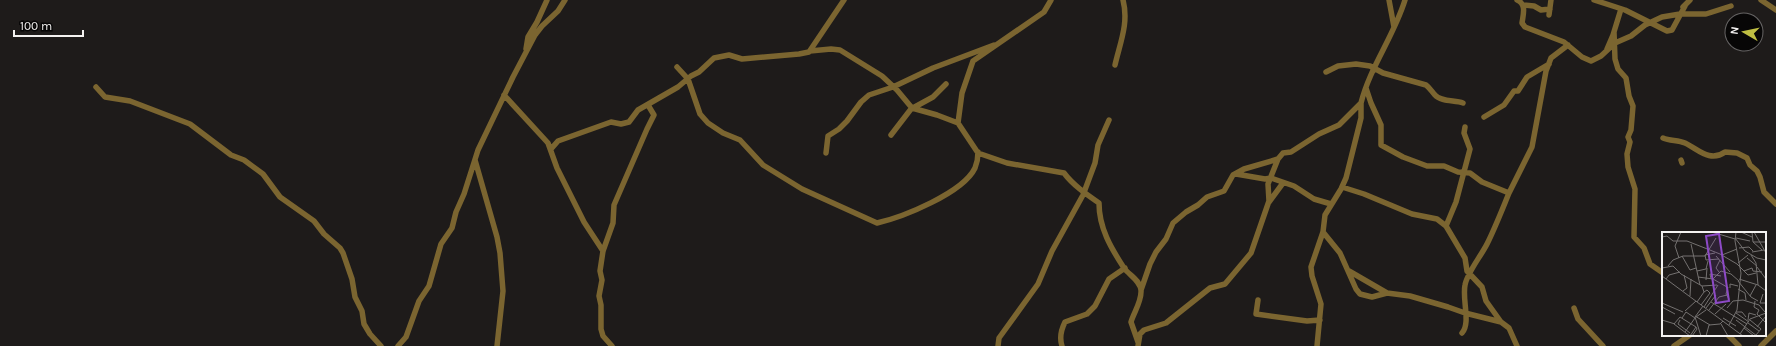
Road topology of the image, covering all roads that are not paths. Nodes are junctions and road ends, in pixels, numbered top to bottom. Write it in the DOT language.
graph roads {
  1 [pos="547,0"];
  2 [pos="565,0"];
  3 [pos="844,0"];
  4 [pos="1051,0"];
  5 [pos="1123,0"];
  6 [pos="1389,0"];
  7 [pos="1405,0"];
  8 [pos="1517,0"];
  9 [pos="1551,0"];
  10 [pos="1594,0"];
  11 [pos="1690,0"];
  12 [pos="1761,0"];
  13 [pos="1523,5"];
  14 [pos="1731,6"];
  15 [pos="1621,9"];
  16 [pos="1776,10"];
  17 [pos="1678,14"];
  18 [pos="1651,22"];
  19 [pos="1394,28"];
  20 [pos="1614,32"];
  21 [pos="998,43"];
  22 [pos="1615,43"];
  23 [pos="1568,46"];
  24 [pos="810,51"];
  25 [pos="1606,51"];
  26 [pos="526,53"];
  27 [pos="1549,64"];
  28 [pos="1115,65"];
  29 [pos="678,67"];
  30 [pos="1374,67"];
  31 [pos="1326,72"];
  32 [pos="688,79"];
  33 [pos="946,84"];
  34 [pos="96,87"];
  35 [pos="893,87"];
  36 [pos="1366,88"];
  37 [pos="504,95"];
  38 [pos="1361,103"];
  39 [pos="1463,103"];
  40 [pos="648,105"];
  41 [pos="912,108"];
  42 [pos="1484,117"];
  43 [pos="1109,120"];
  44 [pos="958,123"];
  45 [pos="1465,127"];
  46 [pos="891,134"];
  47 [pos="1663,138"];
  48 [pos="551,149"];
  49 [pos="978,152"];
  50 [pos="826,154"];
  51 [pos="1278,159"];
  52 [pos="475,160"];
  53 [pos="1463,172"];
  54 [pos="1236,174"];
  55 [pos="1271,178"];
  56 [pos="1283,183"];
  57 [pos="1342,187"];
  58 [pos="1084,193"];
  59 [pos="1509,193"];
  60 [pos="1331,204"];
  61 [pos="1776,204"];
  62 [pos="1268,205"];
  63 [pos="1446,226"];
  64 [pos="1323,232"];
  65 [pos="603,252"];
  66 [pos="1124,268"];
  67 [pos="1348,270"];
  68 [pos="1662,272"];
  69 [pos="1470,274"];
  70 [pos="1141,290"];
  71 [pos="1387,292"];
  72 [pos="1258,300"];
  73 [pos="1574,308"];
  74 [pos="1465,313"];
  75 [pos="1320,320"];
  76 [pos="1501,322"];
  77 [pos="1776,331"];
  78 [pos="1462,333"];
  79 [pos="1689,336"];
  80 [pos="1729,336"];
  81 [pos="1138,344"];
  82 [pos="612,345"];
  83 [pos="381,346"];
  84 [pos="398,346"];
  85 [pos="497,346"];
  86 [pos="998,346"];
  87 [pos="1062,346"];
  88 [pos="1317,346"];
  89 [pos="1517,346"];
  90 [pos="1603,346"];
  91 [pos="1674,346"];
  92 [pos="1739,346"];
  93 [pos="1761,346"];
  1 -- 26 [label="street"];
  2 -- 26 [label="street"];
  3 -- 24 [label="street"];
  4 -- 21 [label="street"];
  5 -- 28 [label="street"];
  6 -- 19 [label="street"];
  7 -- 19 [label="street"];
  8 -- 13 [label="street"];
  9 -- 13 [label="street"];
  10 -- 15 [label="street"];
  11 -- 17 [label="street"];
  12 -- 16 [label="street"];
  13 -- 23 [label="street"];
  14 -- 17 [label="street"];
  15 -- 18 [label="street"];
  15 -- 20 [label="street"];
  17 -- 18 [label="street"];
  17 -- 18 [label="street"];
  18 -- 22 [label="street"];
  19 -- 30 [label="street"];
  20 -- 22 [label="street"];
  20 -- 25 [label="street"];
  21 -- 35 [label="street"];
  21 -- 44 [label="street"];
  22 -- 25 [label="street"];
  22 -- 68 [label="street"];
  23 -- 25 [label="street"];
  23 -- 27 [label="street"];
  24 -- 32 [label="street"];
  24 -- 35 [label="street"];
  26 -- 37 [label="street"];
  27 -- 42 [label="street"];
  27 -- 59 [label="street"];
  29 -- 32 [label="street"];
  30 -- 31 [label="street"];
  30 -- 36 [label="street"];
  30 -- 39 [label="street"];
  32 -- 40 [label="street"];
  32 -- 49 [label="street"];
  33 -- 41 [label="street"];
  34 -- 83 [label="street"];
  35 -- 41 [label="street"];
  35 -- 50 [label="street"];
  36 -- 38 [label="street"];
  36 -- 53 [label="street"];
  37 -- 48 [label="street"];
  37 -- 52 [label="street"];
  38 -- 51 [label="street"];
  38 -- 57 [label="street"];
  40 -- 48 [label="street"];
  40 -- 65 [label="street"];
  41 -- 44 [label="street"];
  41 -- 46 [label="street"];
  43 -- 58 [label="street"];
  44 -- 49 [label="street"];
  45 -- 53 [label="street"];
  47 -- 61 [label="street"];
  48 -- 65 [label="street"];
  49 -- 58 [label="street"];
  51 -- 54 [label="street"];
  51 -- 55 [label="street"];
  52 -- 84 [label="street"];
  52 -- 85 [label="street"];
  53 -- 59 [label="street"];
  53 -- 63 [label="street"];
  54 -- 55 [label="street"];
  54 -- 70 [label="street"];
  55 -- 56 [label="street"];
  55 -- 62 [label="street"];
  56 -- 60 [label="street"];
  56 -- 62 [label="street"];
  57 -- 60 [label="street"];
  57 -- 63 [label="street"];
  58 -- 66 [label="street"];
  58 -- 86 [label="street"];
  59 -- 69 [label="street"];
  60 -- 64 [label="street"];
  62 -- 81 [label="street"];
  63 -- 69 [label="street"];
  64 -- 67 [label="street"];
  64 -- 75 [label="street"];
  65 -- 82 [label="street"];
  66 -- 70 [label="street"];
  66 -- 87 [label="street"];
  67 -- 71 [label="street"];
  67 -- 71 [label="street"];
  69 -- 74 [label="street"];
  69 -- 76 [label="street"];
  70 -- 81 [label="street"];
  71 -- 74 [label="street"];
  72 -- 75 [label="street"];
  73 -- 90 [label="street"];
  74 -- 76 [label="street"];
  74 -- 78 [label="street"];
  75 -- 88 [label="street"];
  76 -- 89 [label="street"];
  77 -- 93 [label="street"];
  79 -- 91 [label="street"];
  80 -- 92 [label="street"];
}
